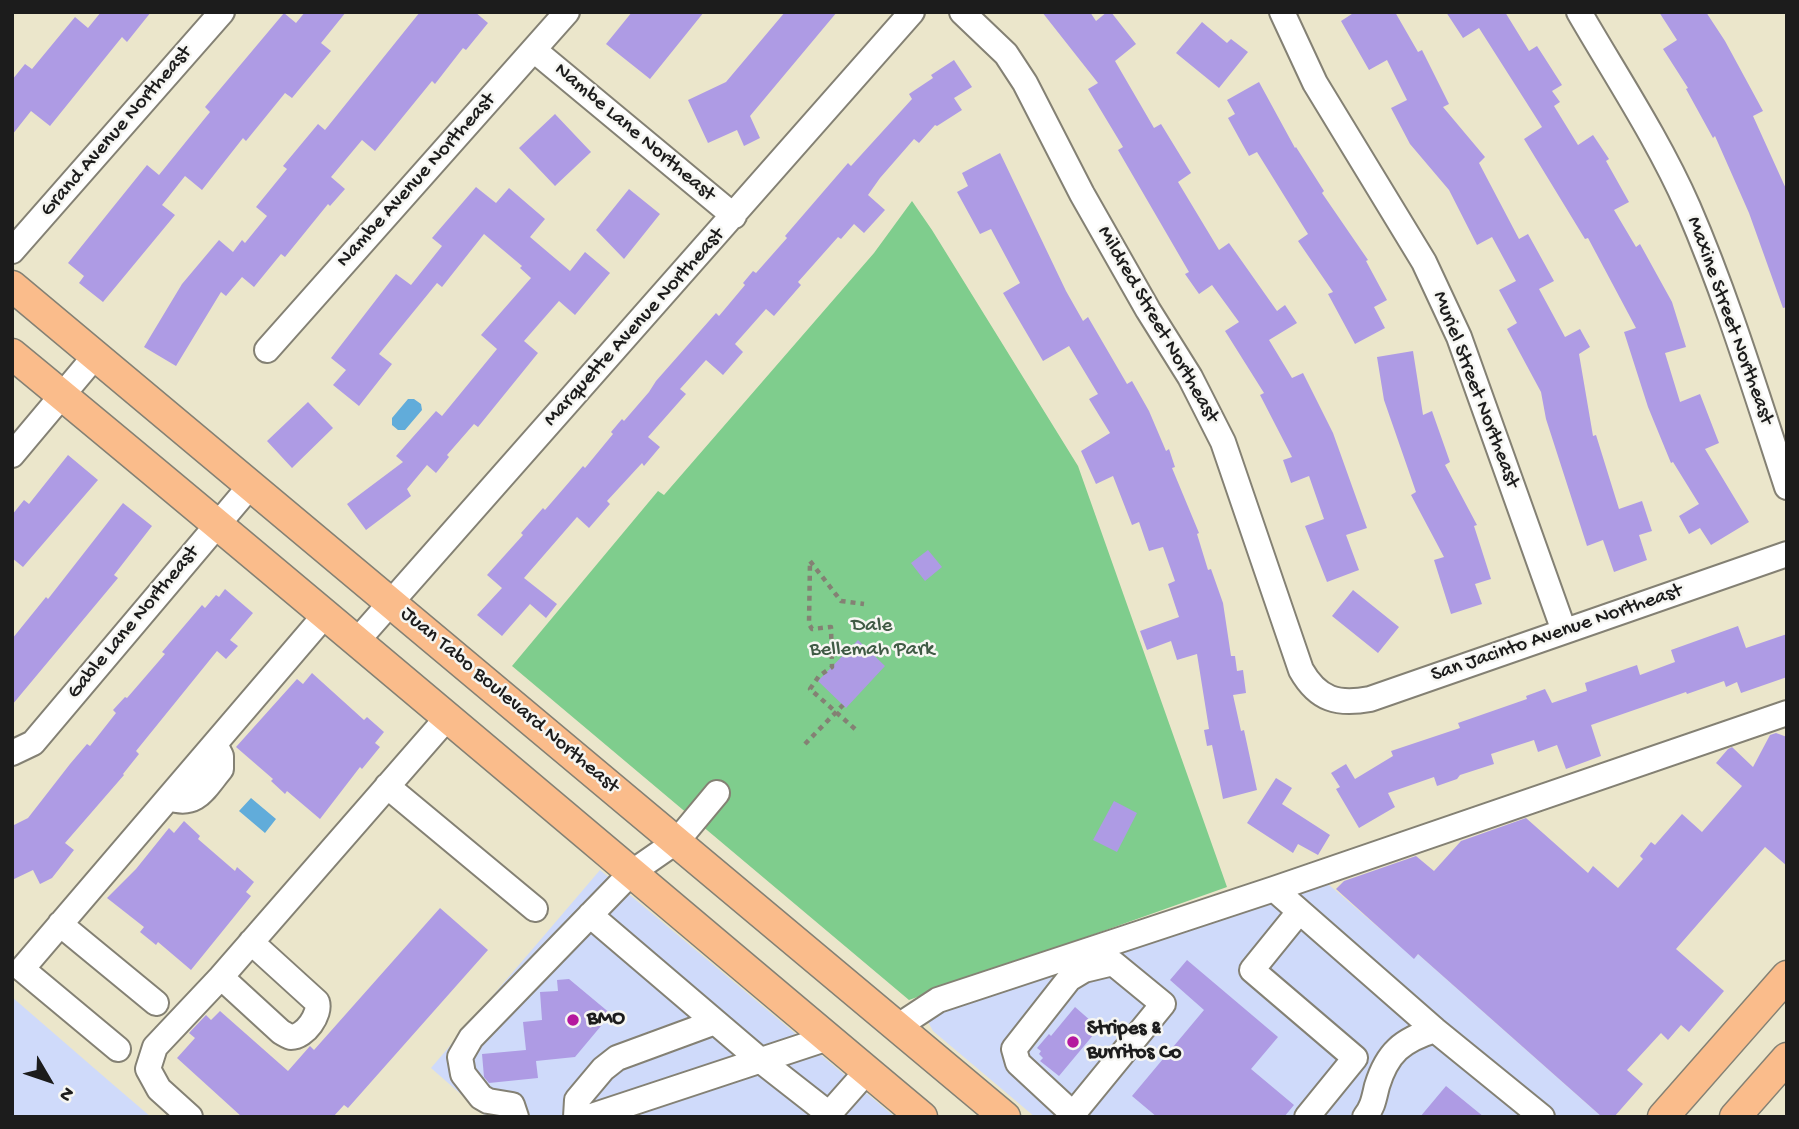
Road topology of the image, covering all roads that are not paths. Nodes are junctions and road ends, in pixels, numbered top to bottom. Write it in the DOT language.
graph roads {
  1 [pos="222,12"];
  2 [pos="567,12"];
  3 [pos="912,12"];
  4 [pos="962,12"];
  5 [pos="1282,12"];
  6 [pos="1579,12"];
  7 [pos="534,50"];
  8 [pos="734,216"];
  9 [pos="12,251"];
  10 [pos="12,286"];
  11 [pos="267,350"];
  12 [pos="12,354"];
  13 [pos="96,355"];
  14 [pos="62,395"];
  15 [pos="12,455"];
  16 [pos="251,485"];
  17 [pos="1787,487"];
  18 [pos="218,524"];
  19 [pos="1787,554"];
  20 [pos="392,603"];
  21 [pos="325,615"];
  22 [pos="1563,631"];
  23 [pos="356,642"];
  24 [pos="1326,697"];
  25 [pos="1787,713"];
  26 [pos="447,718"];
  27 [pos="12,753"];
  28 [pos="387,786"];
  29 [pos="717,793"];
  30 [pos="677,841"];
  31 [pos="631,873"];
  32 [pos="1274,890"];
  33 [pos="535,909"];
  34 [pos="1299,912"];
  35 [pos="590,915"];
  36 [pos="60,924"];
  37 [pos="251,942"];
  38 [pos="1787,976"];
  39 [pos="221,977"];
  40 [pos="156,1003"];
  41 [pos="715,1022"];
  42 [pos="898,1027"];
  43 [pos="1435,1030"];
  44 [pos="828,1038"];
  45 [pos="118,1049"];
  46 [pos="1787,1058"];
  47 [pos="760,1060"];
  48 [pos="867,1071"];
  49 [pos="1373,1114"];
  50 [pos="1071,1115"];
  51 [pos="190,1117"];
  52 [pos="516,1117"];
  53 [pos="576,1117"];
  54 [pos="589,1117"];
  55 [pos="922,1117"];
  56 [pos="1004,1117"];
  57 [pos="1307,1117"];
  58 [pos="1542,1117"];
  59 [pos="1663,1117"];
  60 [pos="1735,1117"];
  1 -- 9 [label="street, Grand Avenue Northeast"];
  2 -- 7 [label="street, Nambe Avenue Northeast"];
  3 -- 8 [label="street, Marquette Avenue Northeast"];
  4 -- 24 [label="street, Mildred Street Northeast"];
  5 -- 22 [label="street, Muriel Street Northeast"];
  6 -- 17 [label="street, Maxine Street Northeast"];
  7 -- 8 [label="street, Nambe Lane Northeast"];
  7 -- 11 [label="street, Nambe Avenue Northeast"];
  8 -- 20 [label="street, Marquette Avenue Northeast"];
  10 -- 13 [label="main road, Juan Tabo Boulevard Northeast"];
  12 -- 14 [label="main road"];
  13 -- 14 [label="street"];
  13 -- 16 [label="main road, Juan Tabo Boulevard Northeast"];
  14 -- 15 [label="street"];
  14 -- 18 [label="main road"];
  16 -- 18 [label="street, Gable Lane Northeast"];
  16 -- 20 [label="main road, Juan Tabo Boulevard Northeast"];
  18 -- 21 [label="main road"];
  18 -- 27 [label="street, Gable Lane Northeast"];
  19 -- 22 [label="street, San Jacinto Avenue Northeast"];
  20 -- 23 [label="street, Marquette Avenue Northeast"];
  20 -- 30 [label="main road, Juan Tabo Boulevard Northeast"];
  21 -- 23 [label="main road"];
  21 -- 36 [label="street"];
  22 -- 24 [label="street, San Jacinto Avenue Northeast"];
  23 -- 26 [label="main road"];
  25 -- 32 [label="street"];
  26 -- 28 [label="street"];
  26 -- 31 [label="main road"];
  28 -- 33 [label="street"];
  28 -- 37 [label="street"];
  29 -- 30 [label="street"];
  30 -- 31 [label="street"];
  30 -- 42 [label="main road, Juan Tabo Boulevard Northeast"];
  31 -- 35 [label="street"];
  31 -- 44 [label="main road"];
  32 -- 34 [label="street"];
  32 -- 42 [label="street"];
  34 -- 43 [label="street"];
  34 -- 57 [label="street"];
  35 -- 41 [label="street"];
  35 -- 52 [label="street"];
  36 -- 40 [label="street"];
  36 -- 45 [label="street"];
  37 -- 39 [label="street"];
  37 -- 39 [label="street"];
  38 -- 59 [label="main road"];
  39 -- 51 [label="street"];
  41 -- 47 [label="street"];
  41 -- 53 [label="street"];
  42 -- 56 [label="main road, Juan Tabo Boulevard Northeast"];
  43 -- 49 [label="street"];
  43 -- 58 [label="street"];
  44 -- 47 [label="street"];
  44 -- 48 [label="main road"];
  46 -- 60 [label="main road"];
  47 -- 48 [label="street"];
  47 -- 54 [label="street"];
  48 -- 55 [label="main road"];
  50 -- 50 [label="street"];
}
